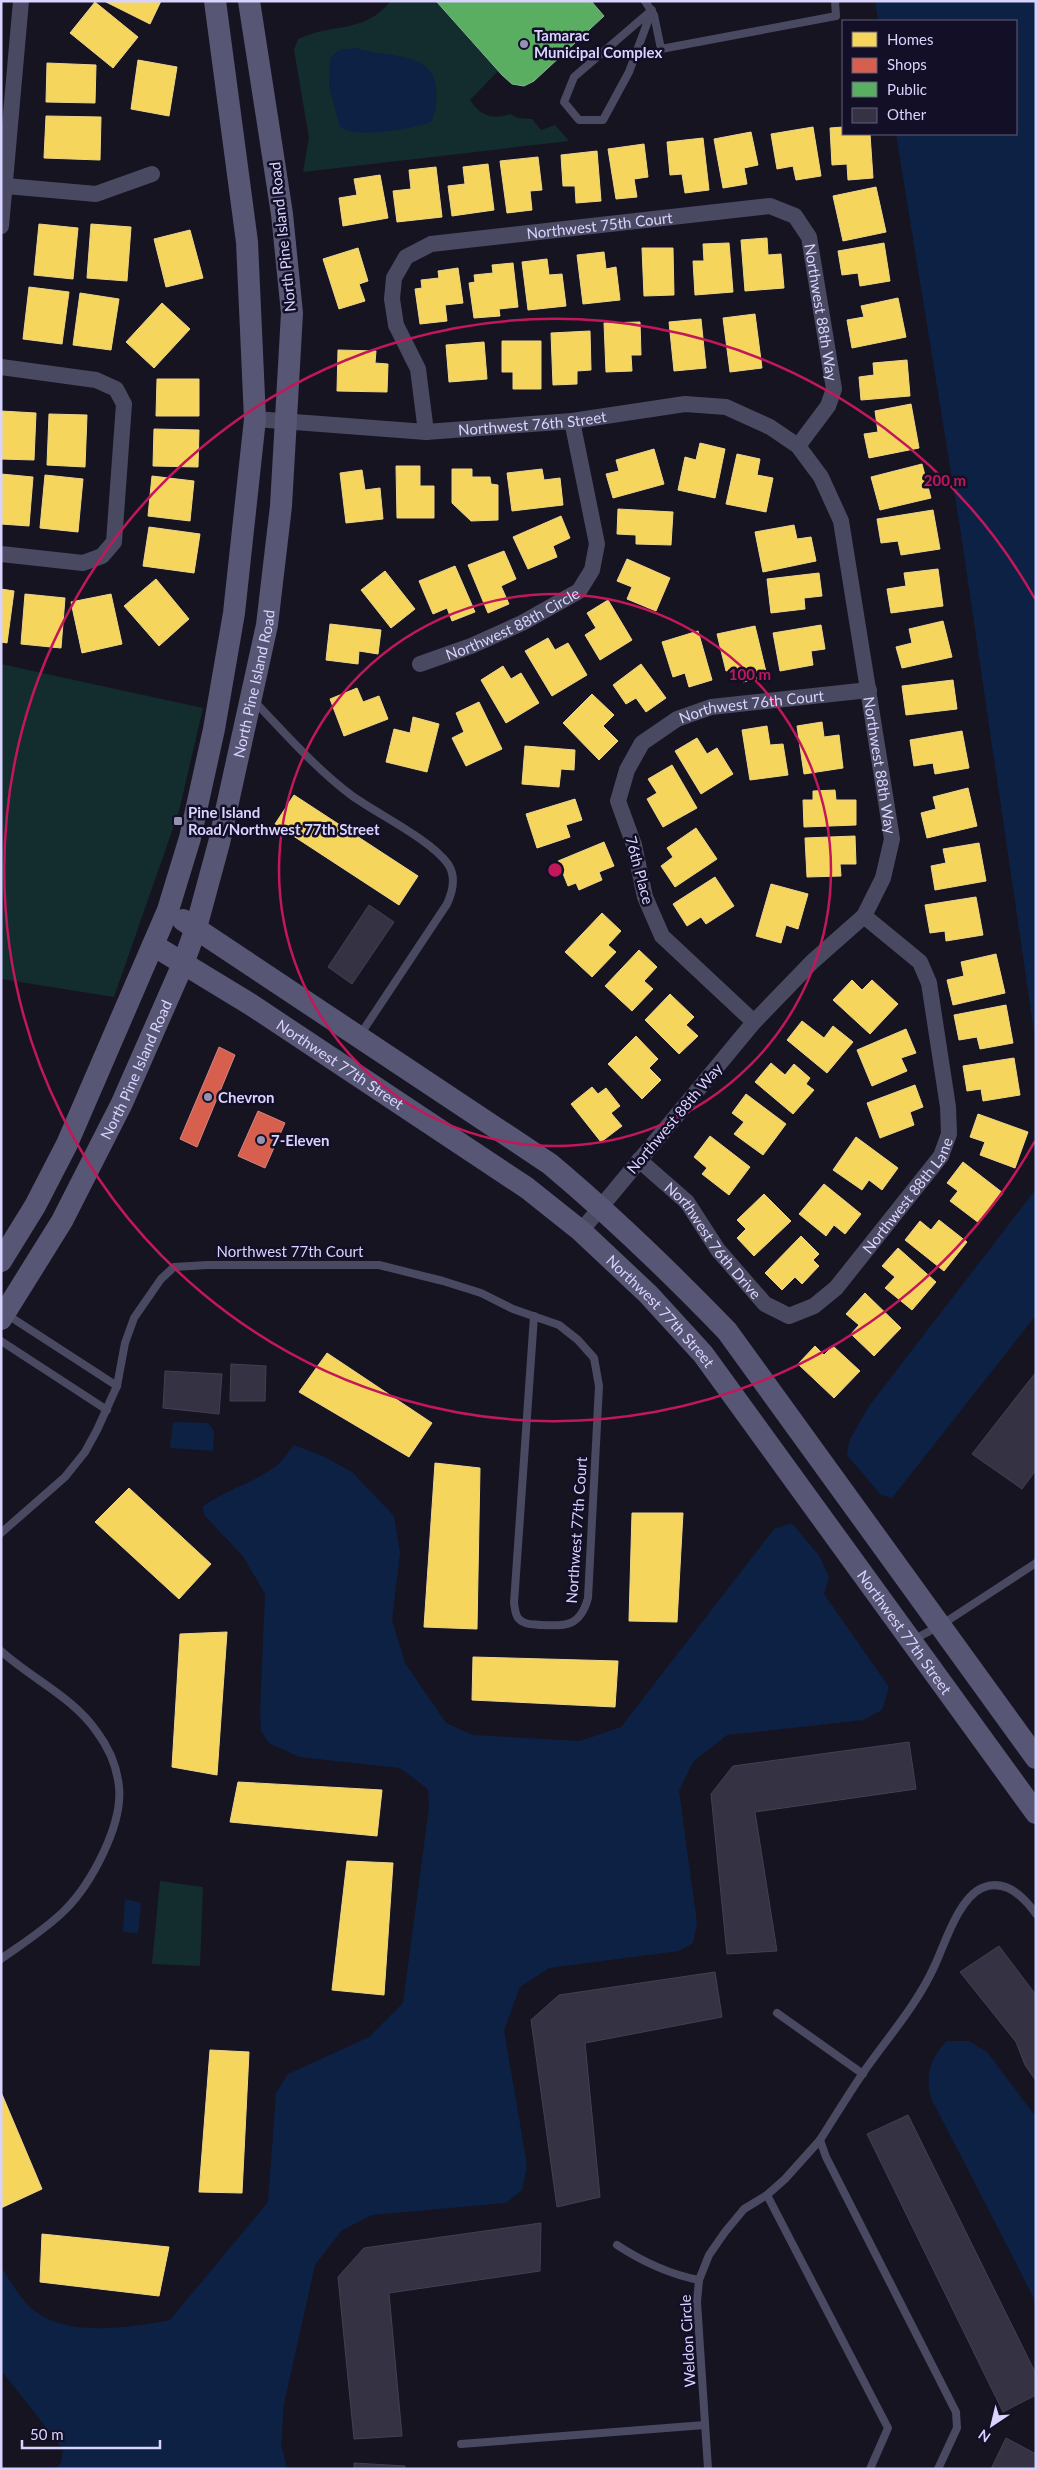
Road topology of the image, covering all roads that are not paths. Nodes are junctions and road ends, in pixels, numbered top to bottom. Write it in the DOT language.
graph roads {
  1 [pos="21,1"];
  2 [pos="214,1"];
  3 [pos="250,1"];
  4 [pos="645,1"];
  5 [pos="835,1"];
  6 [pos="652,10"];
  7 [pos="152,174"];
  8 [pos="6,186"];
  9 [pos="795,216"];
  10 [pos="1,226"];
  11 [pos="1,368"];
  12 [pos="255,419"];
  13 [pos="572,421"];
  14 [pos="284,422"];
  15 [pos="426,432"];
  16 [pos="798,446"];
  17 [pos="1,554"];
  18 [pos="420,664"];
  19 [pos="869,690"];
  20 [pos="251,697"];
  21 [pos="642,743"];
  22 [pos="168,910"];
  23 [pos="864,916"];
  24 [pos="196,928"];
  25 [pos="153,945"];
  26 [pos="182,964"];
  27 [pos="754,1022"];
  28 [pos="359,1037"];
  29 [pos="345,1067"];
  30 [pos="639,1160"];
  31 [pos="601,1207"];
  32 [pos="580,1230"];
  33 [pos="1,1261"];
  34 [pos="2,1315"];
  35 [pos="534,1316"];
  36 [pos="789,1316"];
  37 [pos="1,1341"];
  38 [pos="117,1386"];
  39 [pos="107,1410"];
  40 [pos="1,1533"];
  41 [pos="1036,1563"];
  42 [pos="941,1626"];
  43 [pos="911,1641"];
  44 [pos="1,1651"];
  45 [pos="1036,1758"];
  46 [pos="1036,1813"];
  47 [pos="1036,1914"];
  48 [pos="1,1959"];
  49 [pos="777,2013"];
  50 [pos="863,2074"];
  51 [pos="820,2140"];
  52 [pos="767,2195"];
  53 [pos="617,2244"];
  54 [pos="698,2280"];
  55 [pos="705,2425"];
  56 [pos="461,2444"];
  57 [pos="708,2469"];
  58 [pos="870,2469"];
  59 [pos="938,2469"];
  1 -- 8 [label="street"];
  2 -- 12 [label="main road, North Pine Island Road"];
  3 -- 14 [label="main road, North Pine Island Road"];
  4 -- 6 [label="lane"];
  5 -- 6 [label="lane"];
  6 -- 6 [label="lane"];
  7 -- 8 [label="street"];
  8 -- 10 [label="street"];
  9 -- 15 [label="street, Northwest 75th Court"];
  9 -- 16 [label="street, Northwest 88th Way"];
  11 -- 17 [label="street"];
  12 -- 14 [label="street, Northwest 76th Street"];
  12 -- 22 [label="main road, North Pine Island Road"];
  13 -- 15 [label="street, Northwest 76th Street"];
  13 -- 16 [label="street, Northwest 76th Street"];
  13 -- 18 [label="street, Northwest 88th Circle"];
  14 -- 15 [label="street, Northwest 76th Street"];
  14 -- 20 [label="main road, North Pine Island Road"];
  16 -- 19 [label="street, Northwest 88th Way"];
  19 -- 21 [label="street, Northwest 76th Court"];
  19 -- 23 [label="street, Northwest 88th Way"];
  20 -- 24 [label="main road, North Pine Island Road"];
  20 -- 28 [label="lane"];
  21 -- 27 [label="street, 76th Place"];
  22 -- 24 [label="main road, Northwest 77th Street"];
  22 -- 25 [label="main road, North Pine Island Road"];
  23 -- 27 [label="street, Northwest 88th Way"];
  23 -- 36 [label="street, Northwest 88th Lane"];
  24 -- 26 [label="main road, North Pine Island Road"];
  24 -- 28 [label="main road, Northwest 77th Street"];
  25 -- 26 [label="main road, Northwest 77th Street"];
  25 -- 33 [label="main road, North Pine Island Road"];
  26 -- 29 [label="main road, Northwest 77th Street"];
  26 -- 34 [label="main road, North Pine Island Road"];
  27 -- 30 [label="street, Northwest 88th Way"];
  28 -- 29 [label="main road"];
  28 -- 31 [label="main road, Northwest 77th Street"];
  29 -- 32 [label="main road, Northwest 77th Street"];
  30 -- 31 [label="street, Northwest 88th Way"];
  30 -- 36 [label="street, Northwest 76th Drive"];
  31 -- 32 [label="street, Northwest 88th Way"];
  31 -- 42 [label="main road, Northwest 77th Street"];
  32 -- 43 [label="main road, Northwest 77th Street"];
  34 -- 38 [label="lane"];
  35 -- 35 [label="lane, Northwest 77th Court"];
  35 -- 38 [label="lane, Northwest 77th Court"];
  37 -- 39 [label="lane"];
  38 -- 39 [label="lane"];
  39 -- 40 [label="lane"];
  41 -- 42 [label="lane"];
  42 -- 43 [label="lane"];
  42 -- 45 [label="main road, Northwest 77th Street"];
  43 -- 46 [label="main road, Northwest 77th Street"];
  44 -- 48 [label="lane"];
  47 -- 50 [label="lane, Weldon Circle"];
  49 -- 50 [label="lane"];
  50 -- 51 [label="lane, Weldon Circle"];
  51 -- 52 [label="lane, Weldon Circle"];
  51 -- 59 [label="lane"];
  52 -- 54 [label="lane, Weldon Circle"];
  52 -- 58 [label="lane"];
  53 -- 54 [label="lane"];
  54 -- 55 [label="lane, Weldon Circle"];
  55 -- 56 [label="lane"];
  55 -- 57 [label="lane, Weldon Circle"];
}
